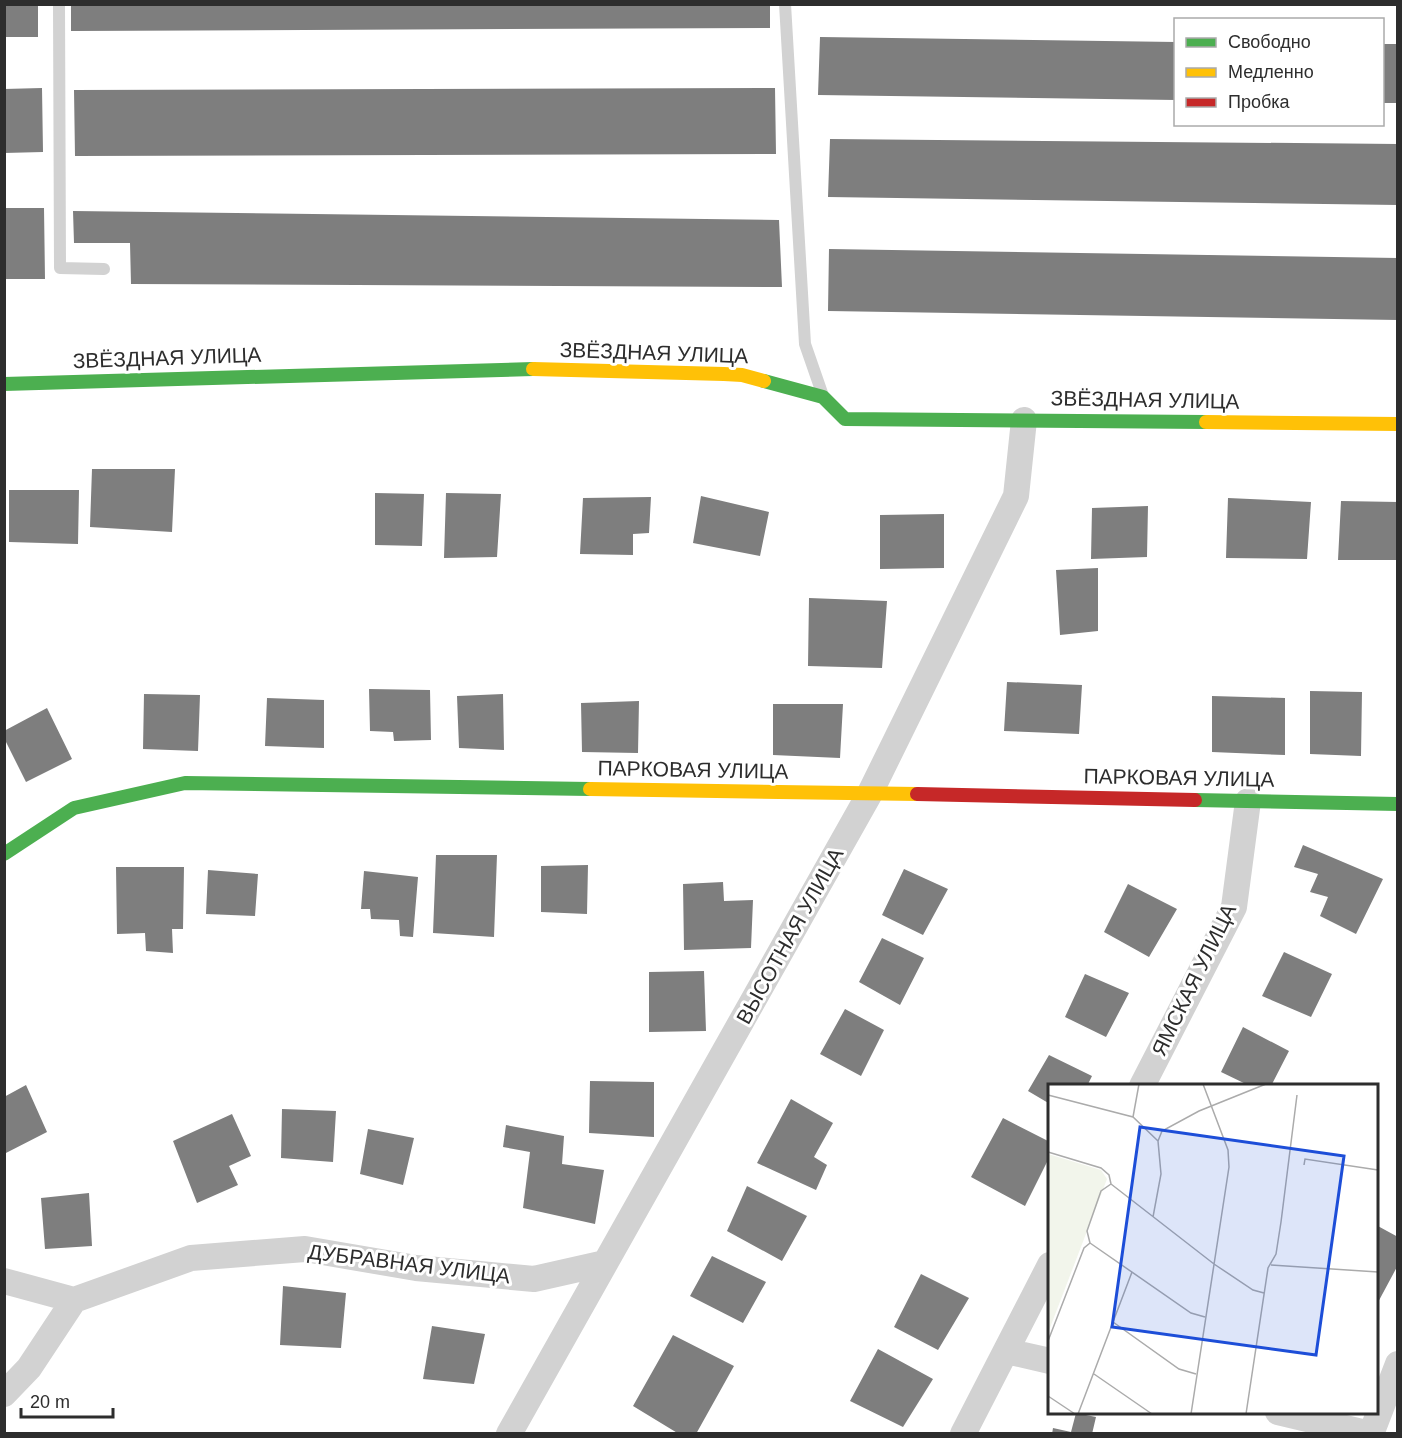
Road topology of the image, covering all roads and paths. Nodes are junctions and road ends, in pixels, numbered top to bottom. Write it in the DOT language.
graph roads {
  1 [pos="59,4"];
  2 [pos="785,4"];
  3 [pos="104,269"];
  4 [pos="4,384"];
  5 [pos="823,397"];
  6 [pos="1024,420"];
  7 [pos="1398,424"];
  8 [pos="870,794"];
  9 [pos="1248,801"];
  10 [pos="1398,804"];
  11 [pos="4,854"];
  12 [pos="1143,1084"];
  13 [pos="605,1263"];
  14 [pos="1048,1269"];
  15 [pos="4,1281"];
  16 [pos="75,1300"];
  17 [pos="1006,1351"];
  18 [pos="1048,1360"];
  19 [pos="1398,1364"];
  20 [pos="4,1394"];
  21 [pos="1282,1414"];
  22 [pos="509,1434"];
  23 [pos="963,1434"];
  24 [pos="1371,1434"];
  1 -- 3 [label="lane"];
  2 -- 5 [label="lane"];
  4 -- 5 [label="street, ЗВЁЗДНАЯ УЛИЦА"];
  5 -- 6 [label="street, ЗВЁЗДНАЯ УЛИЦА"];
  6 -- 7 [label="street, ЗВЁЗДНАЯ УЛИЦА"];
  6 -- 8 [label="street, ВЫСОТНАЯ УЛИЦА"];
  8 -- 9 [label="street, ПАРКОВАЯ УЛИЦА"];
  8 -- 11 [label="street, ПАРКОВАЯ УЛИЦА"];
  8 -- 13 [label="street, ВЫСОТНАЯ УЛИЦА"];
  9 -- 10 [label="street, ПАРКОВАЯ УЛИЦА"];
  9 -- 12 [label="street, ЯМСКАЯ УЛИЦА"];
  13 -- 16 [label="street, ДУБРАВНАЯ УЛИЦА"];
  13 -- 22 [label="street, ВЫСОТНАЯ УЛИЦА"];
  14 -- 17 [label="street"];
  15 -- 16 [label="street"];
  16 -- 20 [label="street"];
  17 -- 18 [label="street"];
  17 -- 23 [label="street"];
  19 -- 24 [label="street"];
  21 -- 24 [label="street"];
}
